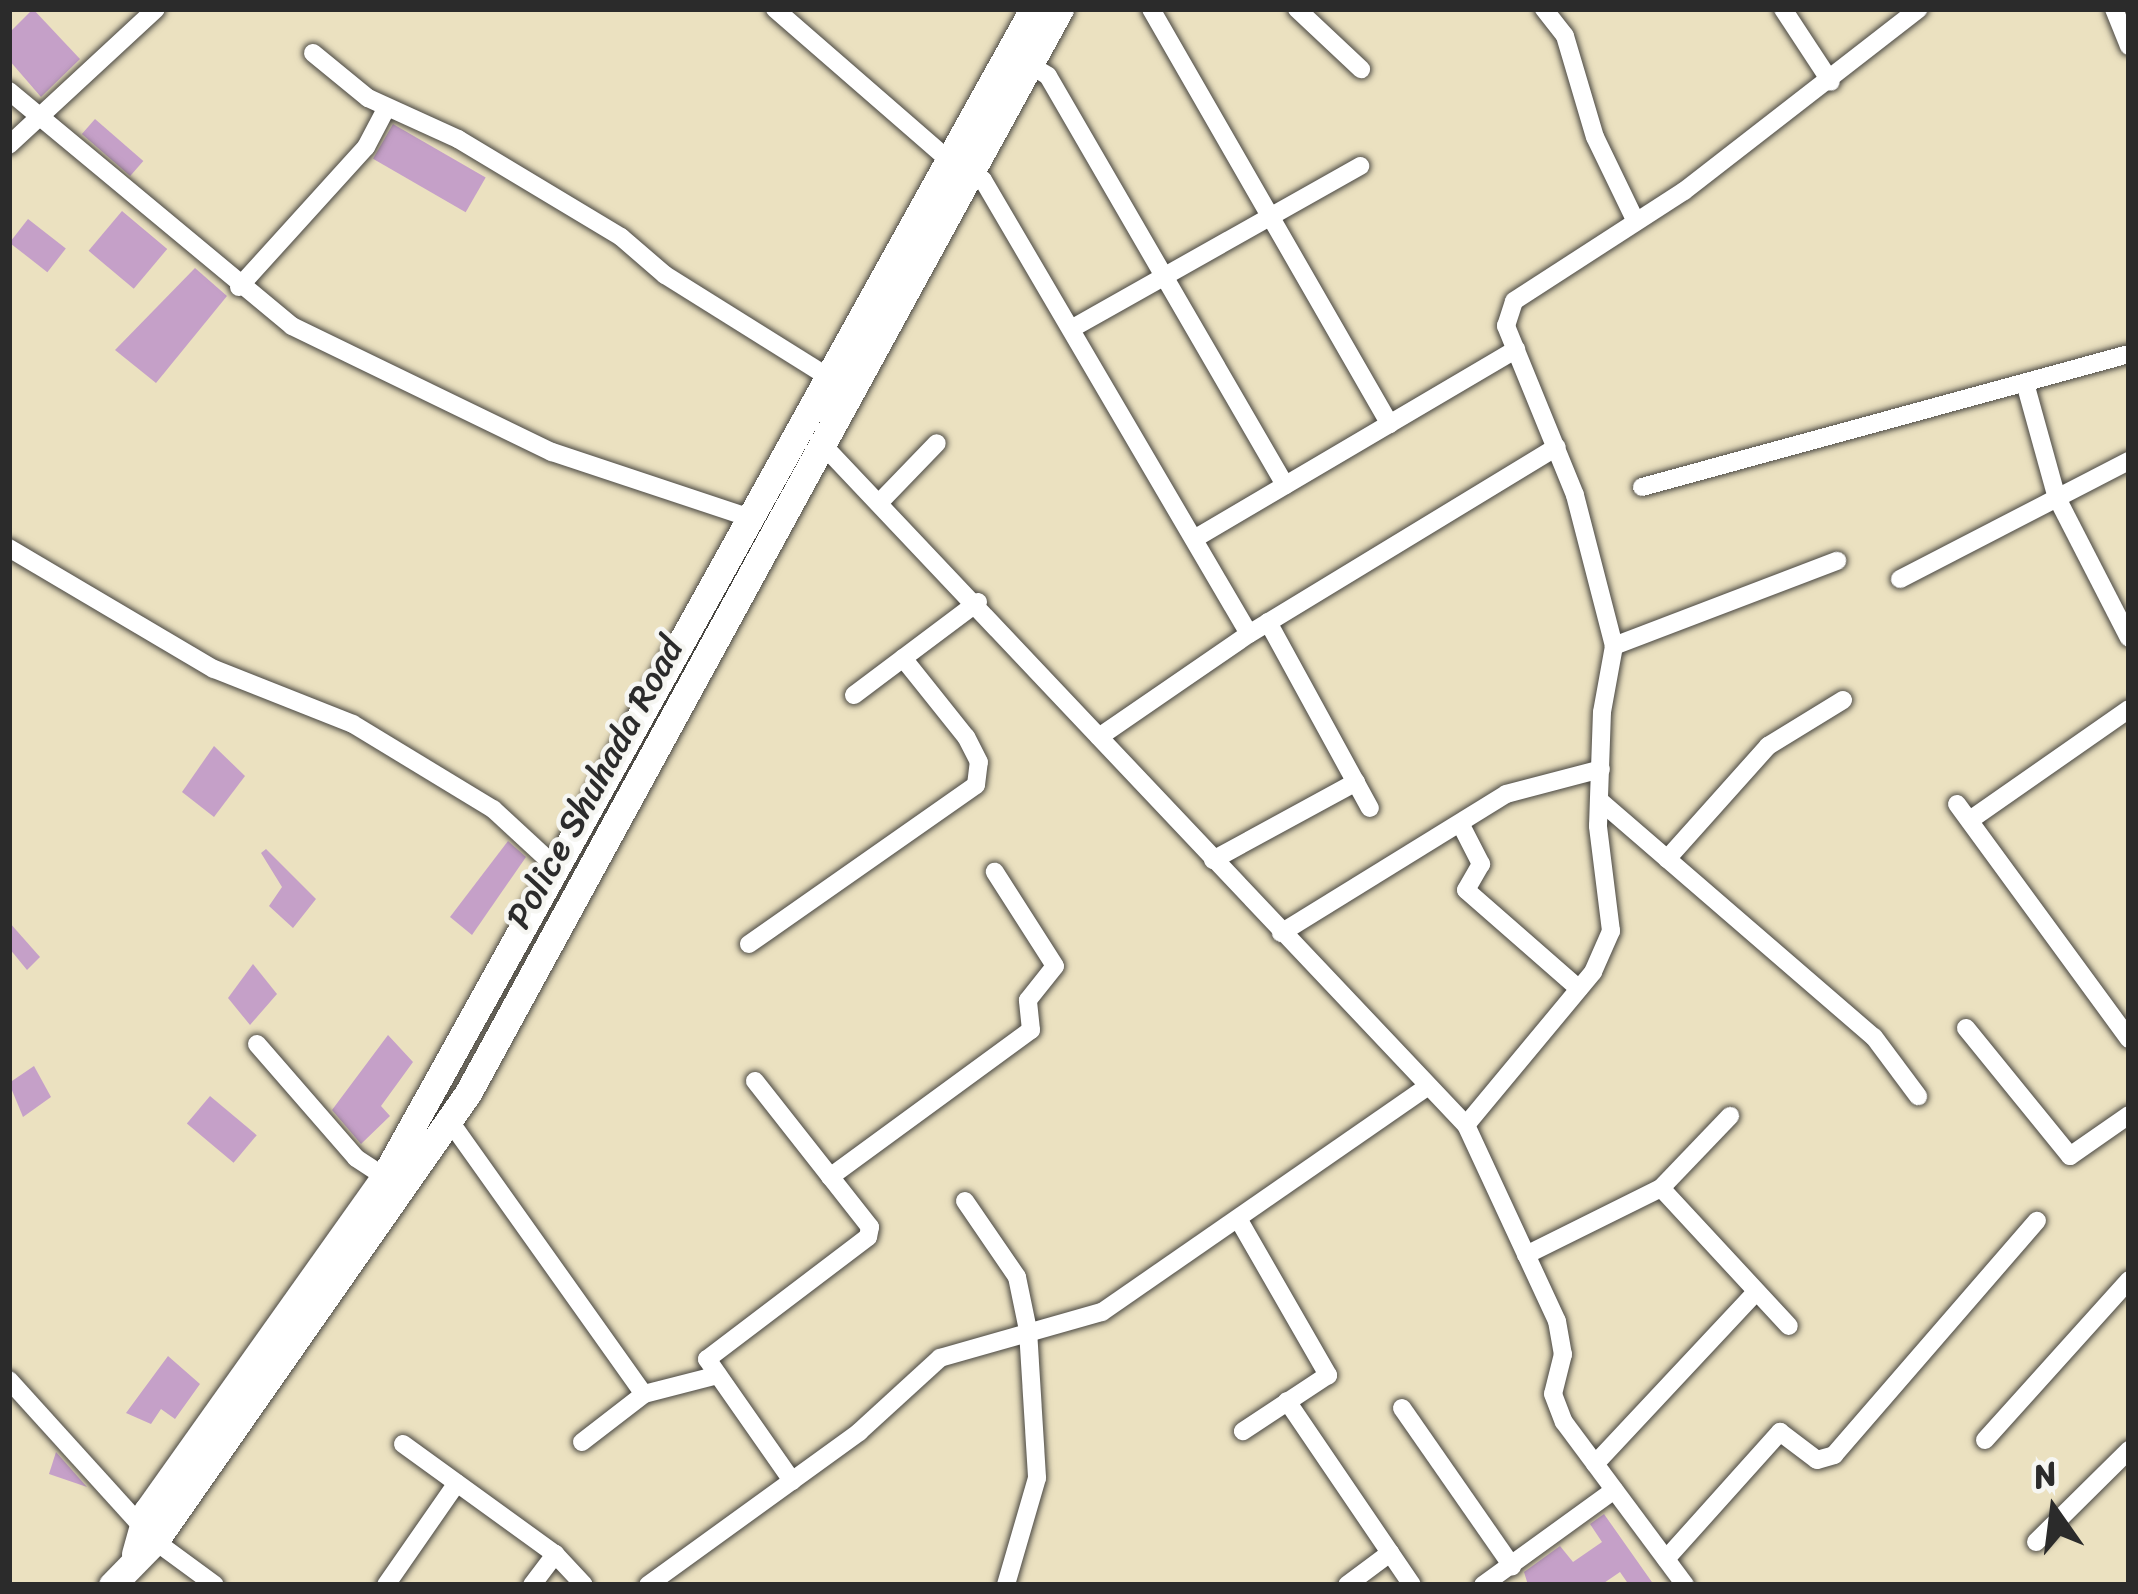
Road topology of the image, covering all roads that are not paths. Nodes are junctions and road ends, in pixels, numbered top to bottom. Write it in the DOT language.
graph roads {
  1 [pos="156,9"];
  2 [pos="775,9"];
  3 [pos="1033,9"];
  4 [pos="1060,9"];
  5 [pos="1150,9"];
  6 [pos="1297,9"];
  7 [pos="1544,9"];
  8 [pos="1784,9"];
  9 [pos="1919,9"];
  10 [pos="2114,9"];
  11 [pos="2129,46"];
  12 [pos="313,53"];
  13 [pos="1030,65"];
  14 [pos="1361,69"];
  15 [pos="1831,82"];
  16 [pos="9,91"];
  17 [pos="387,107"];
  18 [pos="37,119"];
  19 [pos="9,145"];
  20 [pos="960,166"];
  21 [pos="1360,166"];
  22 [pos="942,198"];
  23 [pos="1275,216"];
  24 [pos="1636,222"];
  25 [pos="1165,276"];
  26 [pos="239,287"];
  27 [pos="1071,329"];
  28 [pos="1516,349"];
  29 [pos="2129,354"];
  30 [pos="830,378"];
  31 [pos="2025,383"];
  32 [pos="1390,424"];
  33 [pos="937,442"];
  34 [pos="821,443"];
  35 [pos="1557,447"];
  36 [pos="2129,461"];
  37 [pos="1285,485"];
  38 [pos="1642,487"];
  39 [pos="2057,498"];
  40 [pos="879,503"];
  41 [pos="753,519"];
  42 [pos="1194,539"];
  43 [pos="9,548"];
  44 [pos="1837,561"];
  45 [pos="1900,578"];
  46 [pos="978,602"];
  47 [pos="1268,622"];
  48 [pos="1249,634"];
  49 [pos="2129,638"];
  50 [pos="1614,646"];
  51 [pos="903,658"];
  52 [pos="675,687"];
  53 [pos="854,694"];
  54 [pos="1843,700"];
  55 [pos="2129,710"];
  56 [pos="1099,737"];
  57 [pos="1600,769"];
  58 [pos="1356,782"];
  59 [pos="1599,800"];
  60 [pos="1957,804"];
  61 [pos="1370,808"];
  62 [pos="1970,820"];
  63 [pos="1462,826"];
  64 [pos="1667,859"];
  65 [pos="1214,860"];
  66 [pos="557,868"];
  67 [pos="995,872"];
  68 [pos="1281,933"];
  69 [pos="749,944"];
  70 [pos="1579,988"];
  71 [pos="1966,1028"];
  72 [pos="2129,1040"];
  73 [pos="257,1044"];
  74 [pos="755,1081"];
  75 [pos="1425,1088"];
  76 [pos="1918,1096"];
  77 [pos="2129,1115"];
  78 [pos="1730,1116"];
  79 [pos="449,1120"];
  80 [pos="1466,1125"];
  81 [pos="830,1177"];
  82 [pos="394,1183"];
  83 [pos="1661,1188"];
  84 [pos="965,1201"];
  85 [pos="2037,1221"];
  86 [pos="1240,1222"];
  87 [pos="1526,1255"];
  88 [pos="2129,1280"];
  89 [pos="1753,1294"];
  90 [pos="1790,1326"];
  91 [pos="1028,1330"];
  92 [pos="718,1375"];
  93 [pos="9,1380"];
  94 [pos="644,1394"];
  95 [pos="1287,1401"];
  96 [pos="1402,1408"];
  97 [pos="1243,1431"];
  98 [pos="1985,1439"];
  99 [pos="582,1442"];
  100 [pos="403,1444"];
  101 [pos="2129,1450"];
  102 [pos="1595,1464"];
  103 [pos="792,1481"];
  104 [pos="458,1483"];
  105 [pos="1615,1490"];
  106 [pos="144,1540"];
  107 [pos="2036,1542"];
  108 [pos="1390,1553"];
  109 [pos="555,1554"];
  110 [pos="1666,1559"];
  111 [pos="1512,1566"];
  112 [pos="112,1585"];
  113 [pos="215,1585"];
  114 [pos="386,1585"];
  115 [pos="532,1585"];
  116 [pos="584,1585"];
  117 [pos="648,1585"];
  118 [pos="1006,1585"];
  119 [pos="1347,1585"];
  120 [pos="1412,1585"];
  121 [pos="1484,1585"];
  122 [pos="1685,1585"];
  1 -- 18 [label="street"];
  2 -- 20 [label="street"];
  3 -- 20 [label="main road, Police Shuhada Road"];
  4 -- 13 [label="main road, Police Shuhada Road"];
  5 -- 23 [label="street"];
  6 -- 14 [label="street"];
  7 -- 24 [label="street"];
  8 -- 15 [label="street"];
  9 -- 15 [label="street"];
  10 -- 11 [label="street"];
  12 -- 17 [label="street"];
  13 -- 20 [label="main road, Police Shuhada Road"];
  13 -- 25 [label="street"];
  15 -- 24 [label="street"];
  16 -- 18 [label="street"];
  17 -- 26 [label="street"];
  17 -- 30 [label="street"];
  18 -- 19 [label="street"];
  18 -- 26 [label="street"];
  20 -- 22 [label="main road, Police Shuhada Road"];
  20 -- 27 [label="street"];
  21 -- 23 [label="street"];
  22 -- 30 [label="main road, Police Shuhada Road"];
  22 -- 34 [label="main road, Police Shuhada Road"];
  23 -- 25 [label="street"];
  23 -- 32 [label="street"];
  24 -- 28 [label="street"];
  25 -- 27 [label="street"];
  25 -- 37 [label="street"];
  26 -- 41 [label="street"];
  27 -- 42 [label="street"];
  28 -- 32 [label="street"];
  28 -- 35 [label="street"];
  29 -- 31 [label="street"];
  30 -- 41 [label="main road, Police Shuhada Road"];
  31 -- 38 [label="street"];
  31 -- 39 [label="street"];
  32 -- 37 [label="street"];
  33 -- 40 [label="street"];
  34 -- 40 [label="street"];
  34 -- 52 [label="main road, Police Shuhada Road"];
  35 -- 47 [label="street"];
  35 -- 50 [label="street"];
  36 -- 39 [label="street"];
  37 -- 42 [label="street"];
  39 -- 45 [label="street"];
  39 -- 49 [label="street"];
  40 -- 46 [label="street"];
  41 -- 52 [label="main road, Police Shuhada Road"];
  42 -- 48 [label="street"];
  43 -- 66 [label="street"];
  44 -- 50 [label="street"];
  46 -- 51 [label="street"];
  46 -- 56 [label="street"];
  47 -- 48 [label="street"];
  47 -- 58 [label="street"];
  48 -- 56 [label="street"];
  50 -- 57 [label="street"];
  51 -- 53 [label="street"];
  51 -- 69 [label="street"];
  52 -- 66 [label="main road, Police Shuhada Road"];
  52 -- 79 [label="main road, Police Shuhada Road"];
  54 -- 64 [label="street"];
  55 -- 62 [label="street"];
  56 -- 65 [label="street"];
  57 -- 59 [label="street"];
  57 -- 63 [label="street"];
  58 -- 61 [label="street"];
  58 -- 65 [label="street"];
  59 -- 64 [label="street"];
  59 -- 70 [label="street"];
  60 -- 62 [label="street"];
  62 -- 72 [label="street"];
  63 -- 68 [label="street"];
  63 -- 70 [label="street"];
  64 -- 76 [label="street"];
  65 -- 68 [label="street"];
  66 -- 82 [label="main road, Police Shuhada Road"];
  67 -- 81 [label="street"];
  68 -- 75 [label="street"];
  70 -- 80 [label="street"];
  71 -- 77 [label="street"];
  73 -- 82 [label="street"];
  74 -- 81 [label="street"];
  75 -- 80 [label="street"];
  75 -- 86 [label="street"];
  78 -- 83 [label="street"];
  79 -- 82 [label="main road, Police Shuhada Road"];
  79 -- 94 [label="street"];
  80 -- 87 [label="street"];
  81 -- 92 [label="street"];
  82 -- 106 [label="main road, Police Shuhada Road"];
  83 -- 87 [label="street"];
  83 -- 89 [label="street"];
  84 -- 91 [label="street"];
  85 -- 110 [label="street"];
  86 -- 91 [label="street"];
  86 -- 95 [label="street"];
  87 -- 102 [label="street"];
  88 -- 98 [label="street"];
  89 -- 90 [label="street"];
  89 -- 102 [label="street"];
  91 -- 103 [label="street"];
  91 -- 118 [label="street"];
  92 -- 94 [label="street"];
  92 -- 103 [label="street"];
  93 -- 106 [label="street"];
  94 -- 99 [label="street"];
  95 -- 97 [label="street"];
  95 -- 108 [label="street"];
  96 -- 111 [label="street"];
  100 -- 104 [label="street"];
  101 -- 107 [label="street"];
  102 -- 105 [label="street"];
  103 -- 117 [label="street"];
  104 -- 109 [label="street"];
  104 -- 114 [label="street"];
  105 -- 110 [label="street"];
  105 -- 111 [label="street"];
  106 -- 112 [label="main road, Police Shuhada Road"];
  106 -- 113 [label="street"];
  108 -- 119 [label="street"];
  108 -- 120 [label="street"];
  109 -- 115 [label="street"];
  109 -- 116 [label="street"];
  110 -- 122 [label="street"];
  111 -- 121 [label="street"];
}
